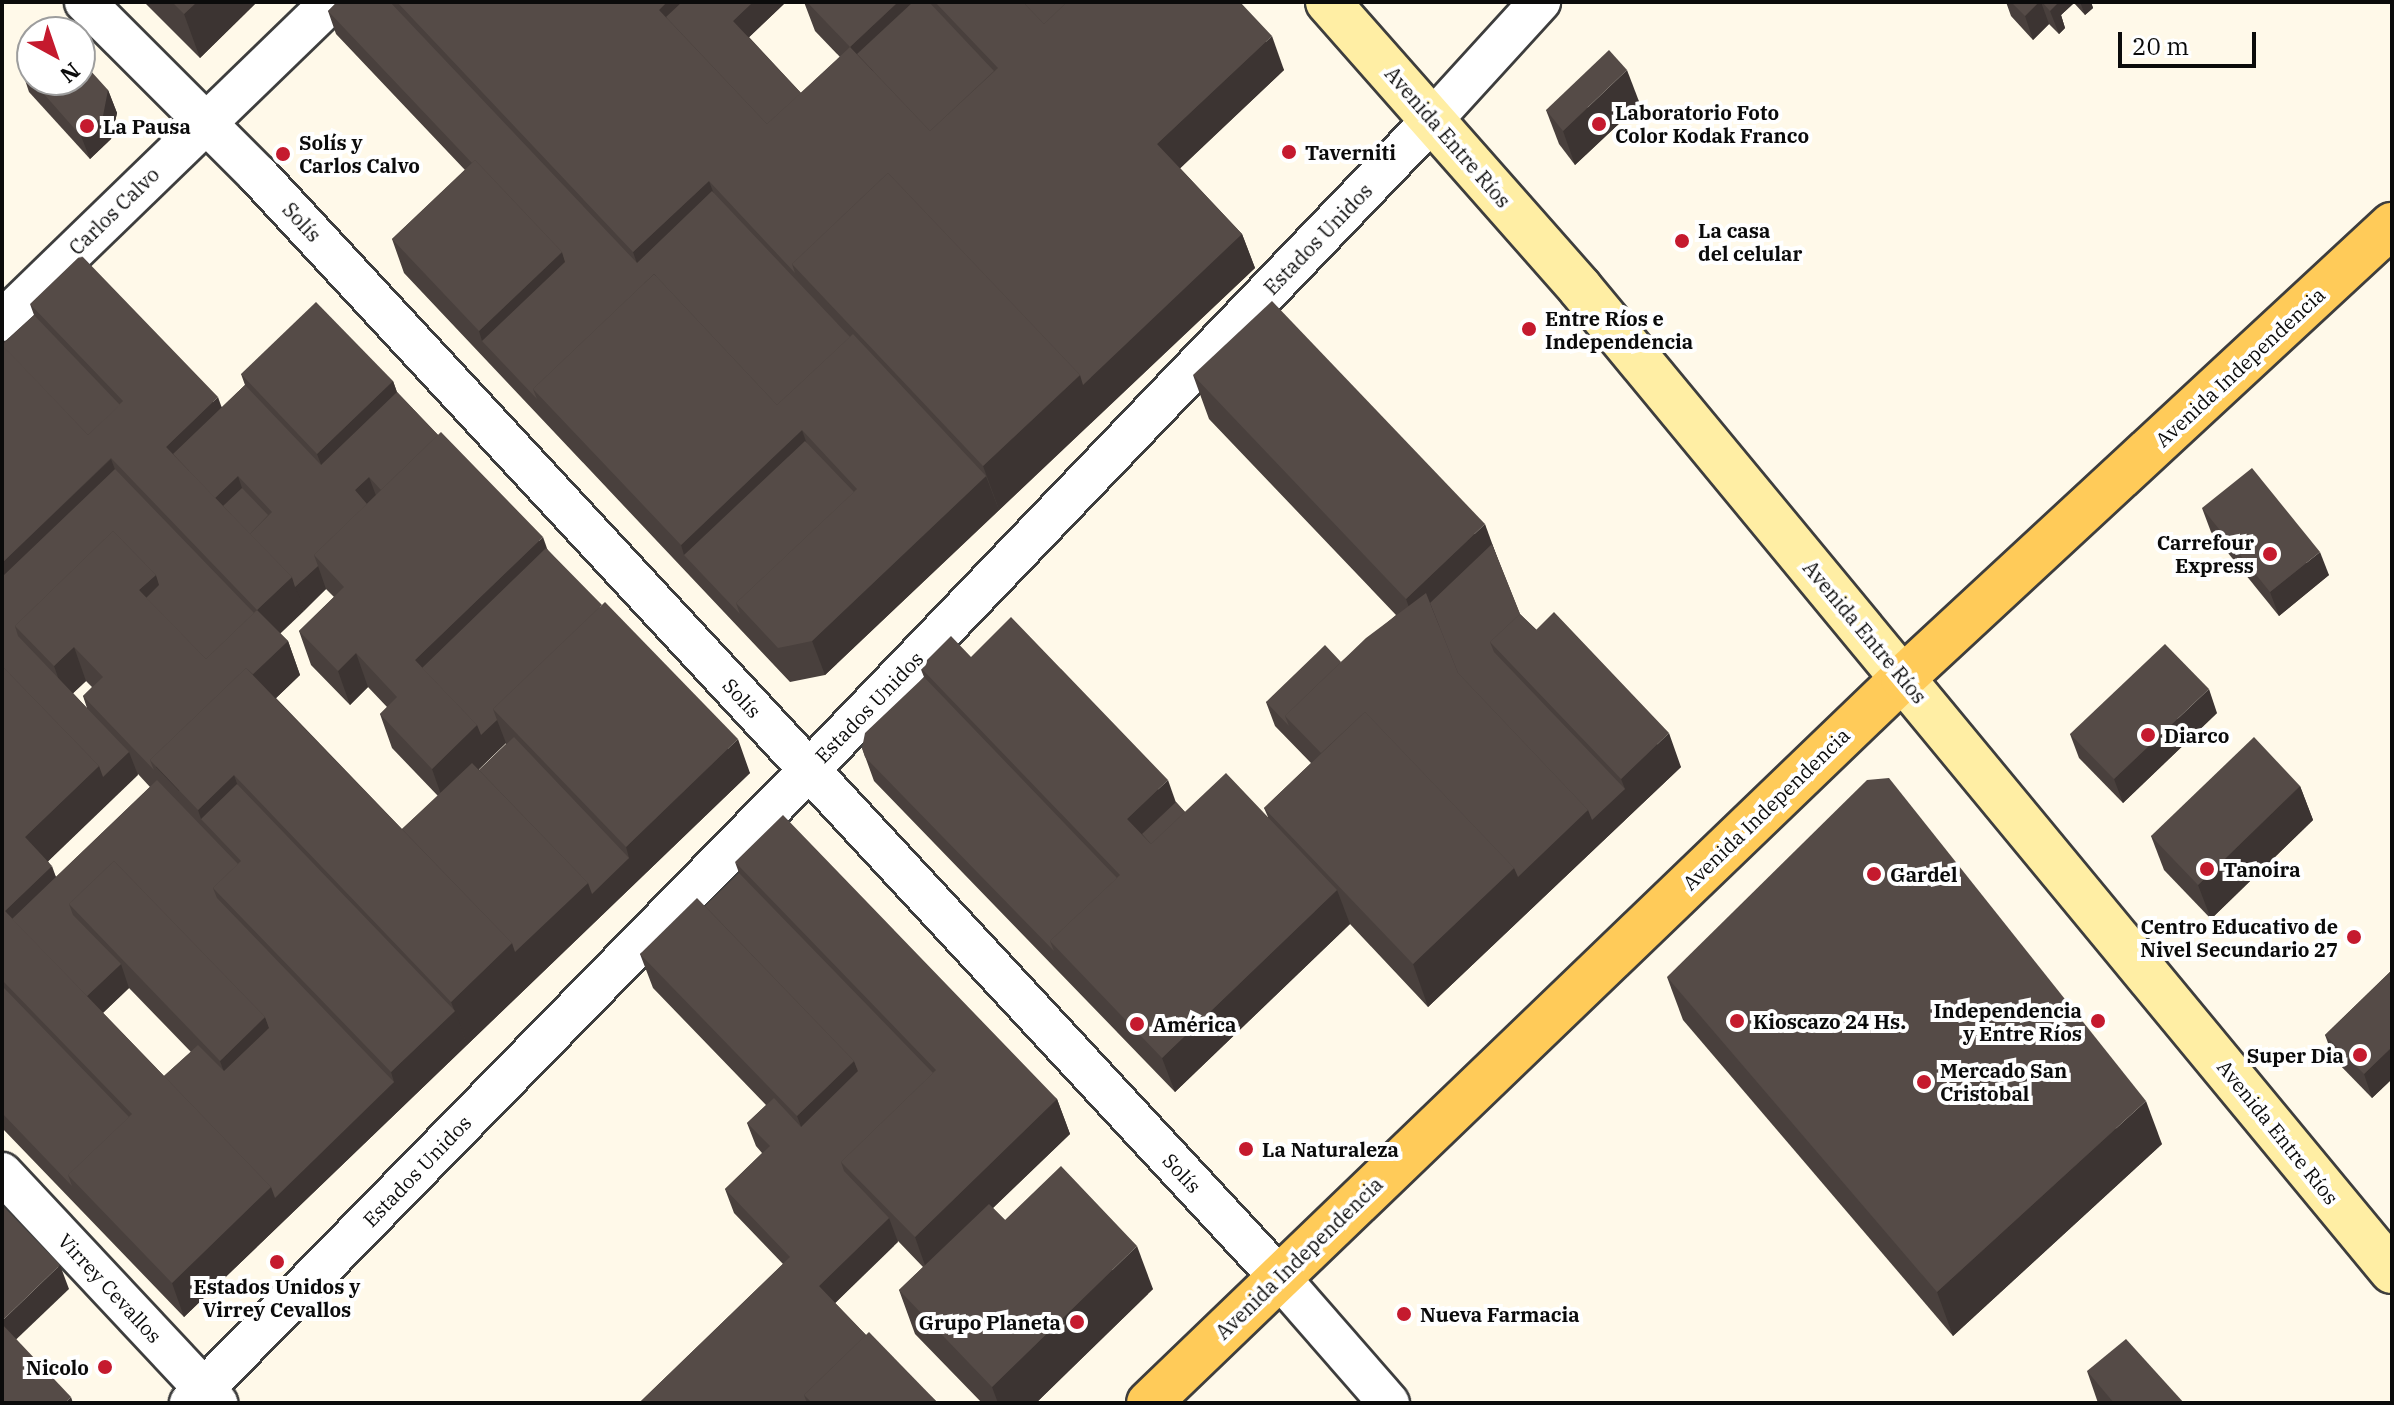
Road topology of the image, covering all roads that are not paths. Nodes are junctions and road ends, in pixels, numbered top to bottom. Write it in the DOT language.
graph roads {
  1 [pos="85,2"];
  2 [pos="331,2"];
  3 [pos="1328,2"];
  4 [pos="1540,2"];
  5 [pos="1433,119"];
  6 [pos="207,121"];
  7 [pos="2392,225"];
  8 [pos="2,321"];
  9 [pos="1903,678"];
  10 [pos="809,770"];
  11 [pos="2,1173"];
  12 [pos="2392,1271"];
  13 [pos="1279,1277"];
  14 [pos="204,1398"];
  15 [pos="1149,1403"];
  16 [pos="1389,1403"];
  1 -- 6 [label="street, Solís"];
  2 -- 6 [label="street, Carlos Calvo"];
  3 -- 5 [label="main road, Avenida Entre Ríos"];
  4 -- 5 [label="street, Estados Unidos"];
  5 -- 9 [label="main road, Avenida Entre Ríos"];
  5 -- 10 [label="street, Estados Unidos"];
  6 -- 8 [label="street, Carlos Calvo"];
  6 -- 10 [label="street, Solís"];
  7 -- 9 [label="main road, Avenida Independencia"];
  9 -- 12 [label="main road, Avenida Entre Ríos"];
  9 -- 13 [label="main road, Avenida Independencia"];
  10 -- 13 [label="street, Solís"];
  10 -- 14 [label="street, Estados Unidos"];
  11 -- 14 [label="street, Virrey Cevallos"];
  13 -- 15 [label="main road, Avenida Independencia"];
  13 -- 16 [label="street, Solís"];
}
